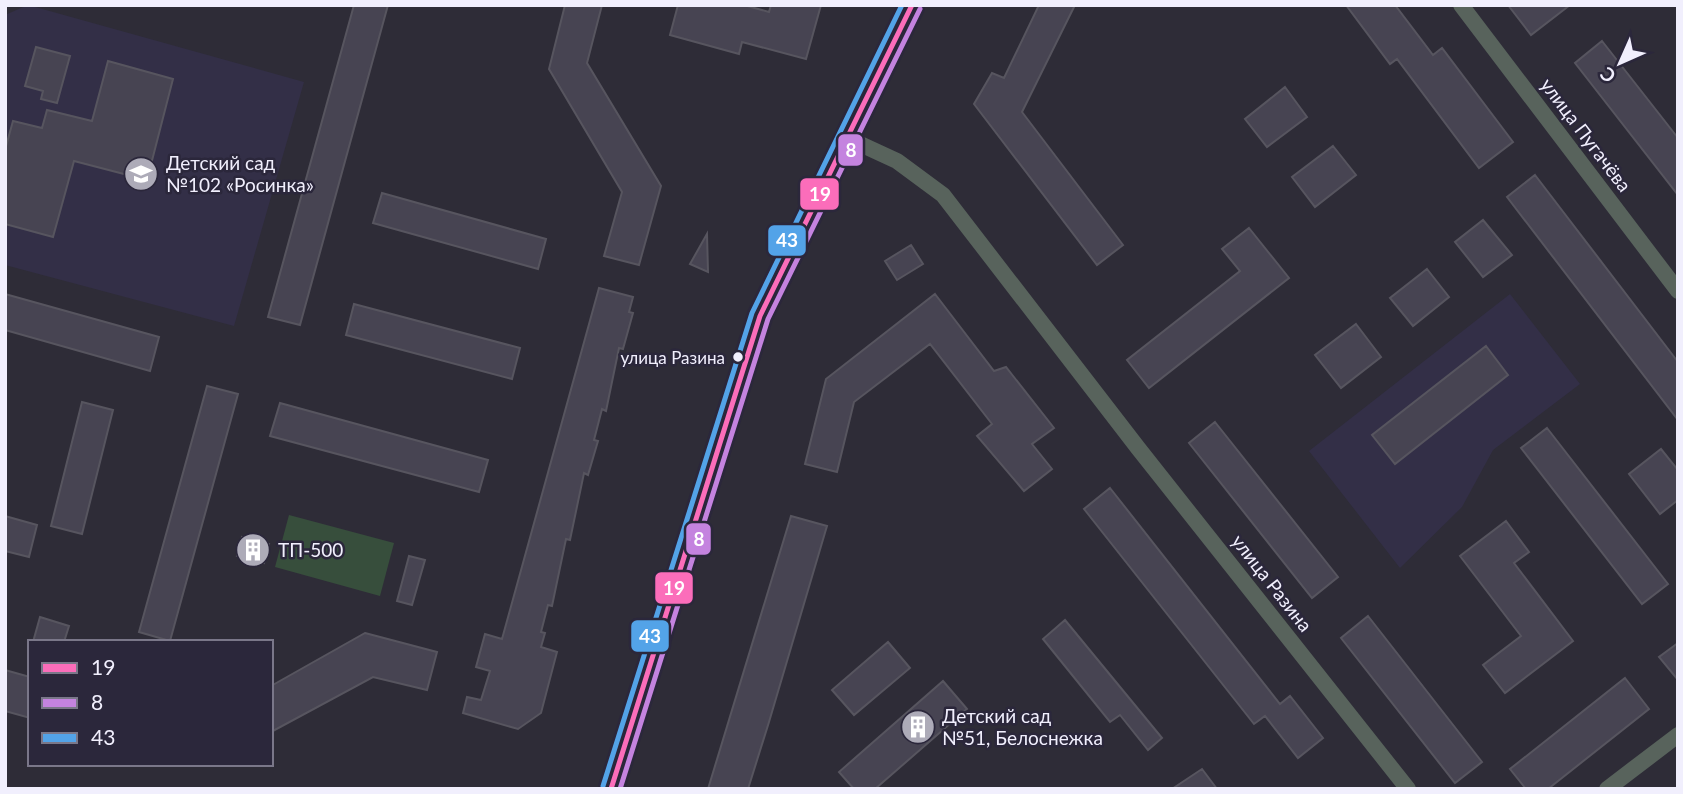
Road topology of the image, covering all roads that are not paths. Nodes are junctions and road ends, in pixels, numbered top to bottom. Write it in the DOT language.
graph roads {
  1 [pos="912,5"];
  2 [pos="1461,5"];
  3 [pos="845,137"];
  4 [pos="1678,291"];
  5 [pos="1678,736"];
  6 [pos="611,789"];
  7 [pos="1408,789"];
  8 [pos="1607,789"];
  1 -- 3 [label="street"];
  2 -- 4 [label="street, улица Пугачёва"];
  3 -- 6 [label="street"];
  3 -- 7 [label="street, улица Разина"];
  5 -- 8 [label="street"];
}
